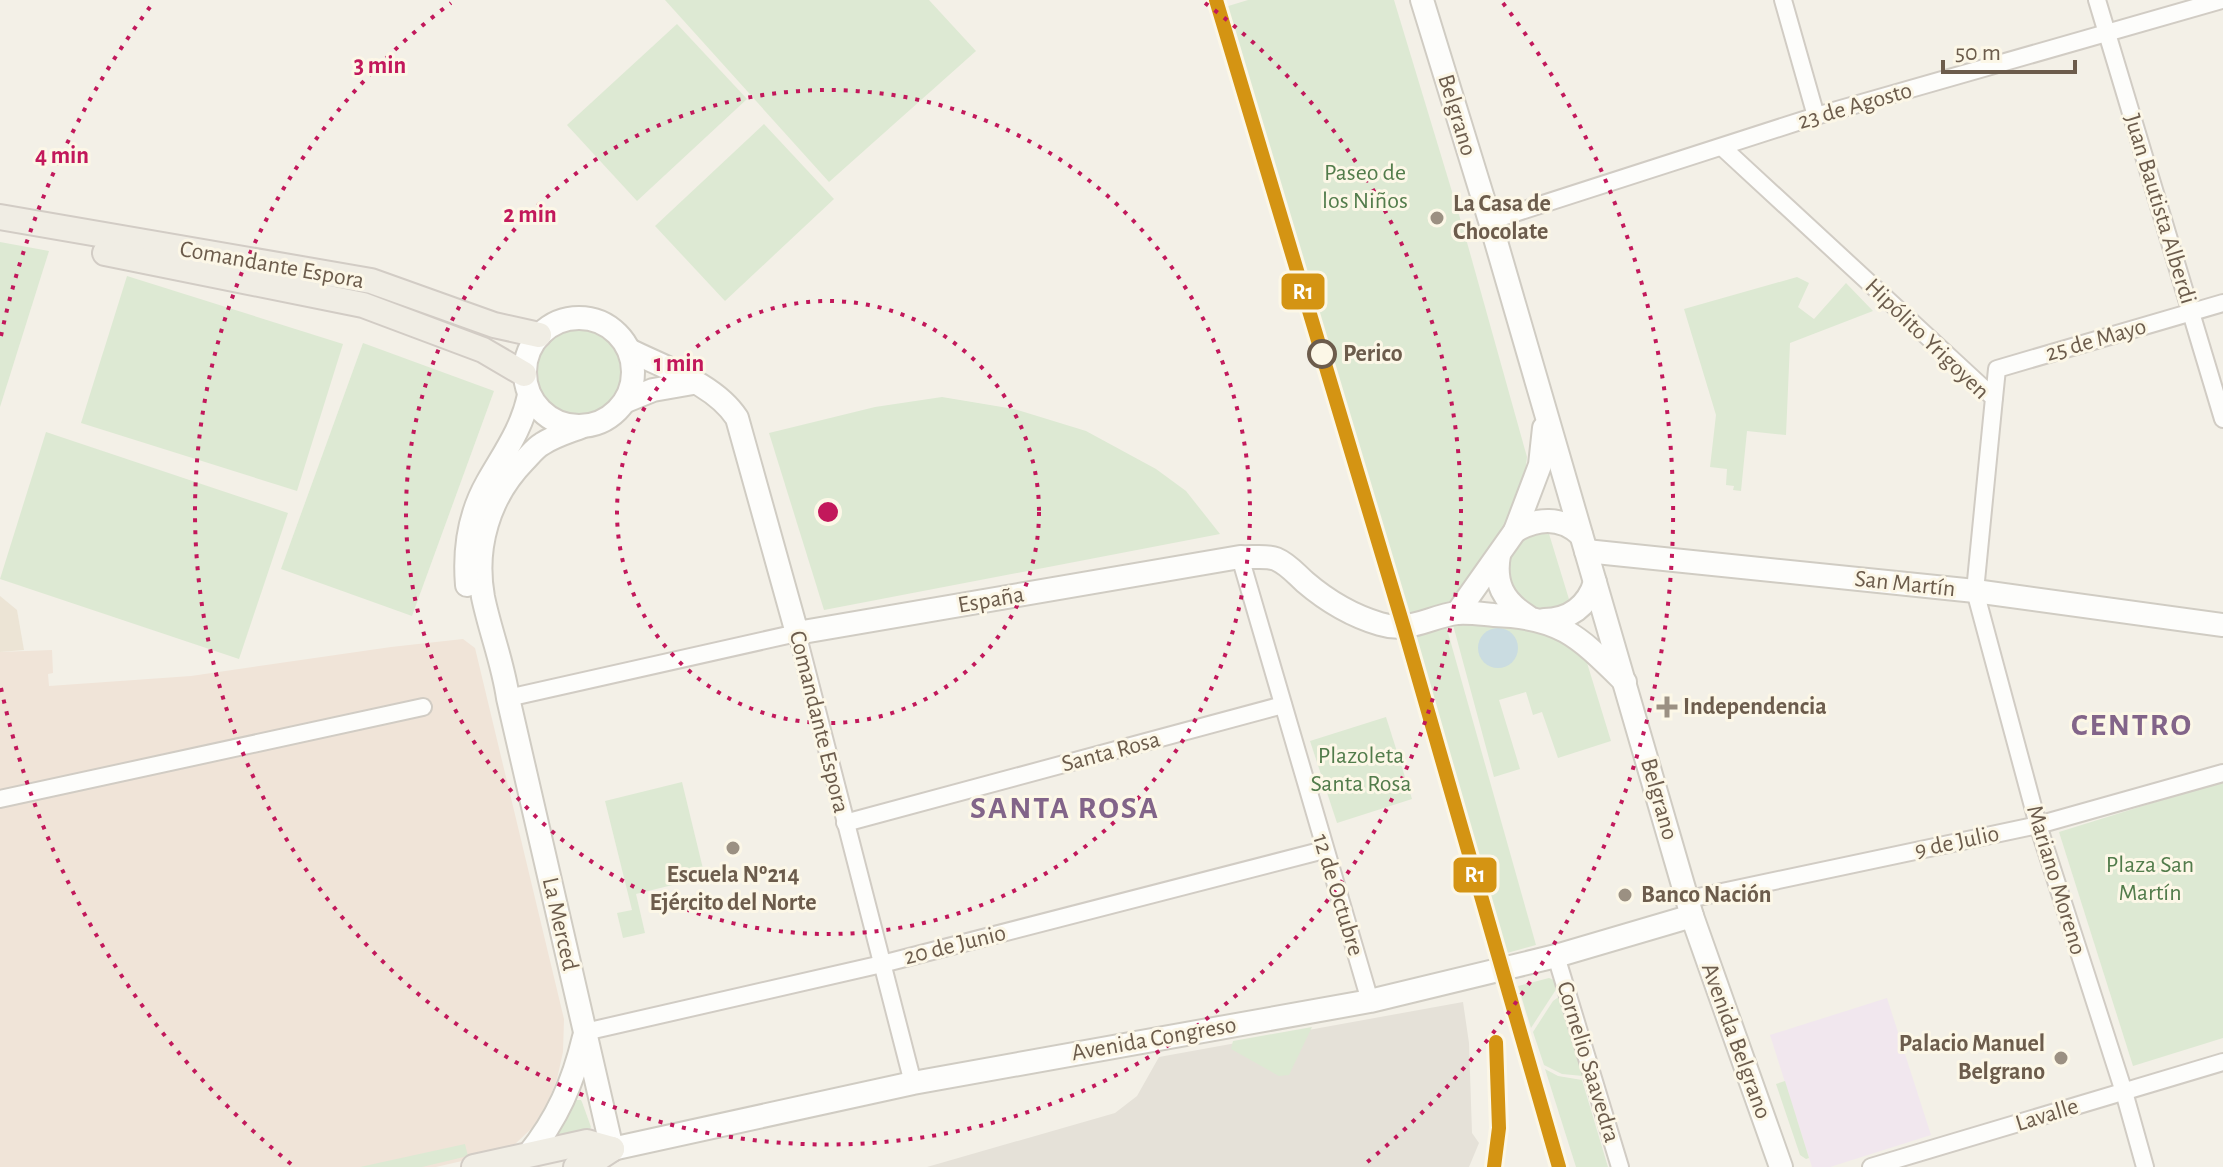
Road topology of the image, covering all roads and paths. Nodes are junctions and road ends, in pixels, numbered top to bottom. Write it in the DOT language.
graph roads {
  1 [pos="1422,0"];
  2 [pos="1783,0"];
  3 [pos="2097,0"];
  4 [pos="2222,0"];
  5 [pos="2106,34"];
  6 [pos="1816,116"];
  7 [pos="1722,147"];
  8 [pos="0,217"];
  9 [pos="1490,221"];
  10 [pos="0,234"];
  11 [pos="2223,303"];
  12 [pos="2191,312"];
  13 [pos="539,335"];
  14 [pos="629,350"];
  15 [pos="1997,369"];
  16 [pos="1974,378"];
  17 [pos="693,383"];
  18 [pos="527,384"];
  19 [pos="1994,398"];
  20 [pos="626,401"];
  21 [pos="1545,414"];
  22 [pos="2223,419"];
  23 [pos="581,427"];
  24 [pos="1515,531"];
  25 [pos="1583,543"];
  26 [pos="1499,554"];
  27 [pos="1240,557"];
  28 [pos="1595,582"];
  29 [pos="1975,591"];
  30 [pos="1457,613"];
  31 [pos="1536,618"];
  32 [pos="2223,625"];
  33 [pos="797,633"];
  34 [pos="1625,682"];
  35 [pos="508,698"];
  36 [pos="1283,705"];
  37 [pos="423,707"];
  38 [pos="2223,773"];
  39 [pos="0,799"];
  40 [pos="845,823"];
  41 [pos="2038,825"];
  42 [pos="1324,850"];
  43 [pos="1690,908"];
  44 [pos="1556,956"];
  45 [pos="882,964"];
  46 [pos="1370,1001"];
  47 [pos="585,1032"];
  48 [pos="2223,1062"];
  49 [pos="913,1083"];
  50 [pos="2124,1092"];
  51 [pos="528,1155"];
  52 [pos="614,1158"];
  53 [pos="474,1167"];
  54 [pos="576,1167"];
  55 [pos="1620,1167"];
  56 [pos="1781,1167"];
  57 [pos="1871,1167"];
  58 [pos="2145,1167"];
  1 -- 9 [label="main road, Belgrano"];
  2 -- 6 [label="street"];
  3 -- 5 [label="street, Juan Bautista Alberdi"];
  4 -- 5 [label="street, 23 de Agosto"];
  5 -- 6 [label="street, 23 de Agosto"];
  5 -- 12 [label="street, Juan Bautista Alberdi"];
  6 -- 7 [label="street, 23 de Agosto"];
  7 -- 9 [label="street, 23 de Agosto"];
  7 -- 16 [label="street, Hipólito Yrigoyen"];
  8 -- 13 [label="main road, Comandante Espora"];
  9 -- 21 [label="main road, Belgrano"];
  10 -- 18 [label="main road, Comandante Espora"];
  11 -- 12 [label="street, 25 de Mayo"];
  12 -- 15 [label="street, 25 de Mayo"];
  12 -- 22 [label="street, Juan Bautista Alberdi"];
  13 -- 14 [label="main road"];
  13 -- 18 [label="main road"];
  14 -- 17 [label="main road, Comandante Espora"];
  14 -- 20 [label="main road"];
  15 -- 16 [label="street, 25 de Mayo"];
  15 -- 19 [label="street"];
  16 -- 19 [label="street, Hipólito Yrigoyen"];
  17 -- 20 [label="main road"];
  17 -- 33 [label="main road, Comandante Espora"];
  18 -- 23 [label="main road"];
  18 -- 35 [label="main road"];
  19 -- 29 [label="street, Hipólito Yrigoyen"];
  20 -- 23 [label="main road"];
  21 -- 24 [label="main road, Belgrano"];
  21 -- 25 [label="main road, Belgrano"];
  23 -- 35 [label="main road"];
  24 -- 25 [label="main road"];
  24 -- 26 [label="main road, Belgrano"];
  25 -- 28 [label="main road, Belgrano"];
  25 -- 29 [label="main road, San Martín"];
  26 -- 30 [label="main road, Belgrano"];
  26 -- 31 [label="main road"];
  27 -- 30 [label="main road, España"];
  27 -- 33 [label="main road, España"];
  27 -- 36 [label="street, 12 de Octubre"];
  28 -- 31 [label="main road"];
  28 -- 34 [label="main road, Belgrano"];
  29 -- 32 [label="main road, San Martín"];
  29 -- 41 [label="street, Mariano Moreno"];
  30 -- 31 [label="main road, Belgrano"];
  31 -- 34 [label="main road, Belgrano"];
  33 -- 35 [label="street, España"];
  33 -- 40 [label="street, Comandante Espora"];
  34 -- 43 [label="main road, Belgrano"];
  35 -- 47 [label="main road, La Merced"];
  36 -- 40 [label="street, Santa Rosa"];
  36 -- 42 [label="street, 12 de Octubre"];
  37 -- 39 [label="street"];
  38 -- 41 [label="street, 9 de Julio"];
  40 -- 45 [label="street, Comandante Espora"];
  41 -- 43 [label="street, 9 de Julio"];
  41 -- 50 [label="street, Mariano Moreno"];
  42 -- 45 [label="street, 20 de Junio"];
  42 -- 46 [label="street, 12 de Octubre"];
  43 -- 44 [label="main road, Avenida Congreso"];
  43 -- 56 [label="main road, Avenida Belgrano"];
  44 -- 46 [label="main road, Avenida Congreso"];
  44 -- 55 [label="street, Cornelio Saavedra"];
  45 -- 47 [label="street, 20 de Junio"];
  45 -- 49 [label="street, Comandante Espora"];
  46 -- 49 [label="main road, Avenida Congreso"];
  47 -- 51 [label="main road"];
  47 -- 52 [label="main road, La Merced"];
  48 -- 50 [label="street, Lavalle"];
  49 -- 52 [label="main road, Avenida Congreso"];
  50 -- 57 [label="street, Lavalle"];
  50 -- 58 [label="street, Mariano Moreno"];
  51 -- 52 [label="main road"];
  51 -- 53 [label="main road"];
  52 -- 54 [label="main road"];
}
